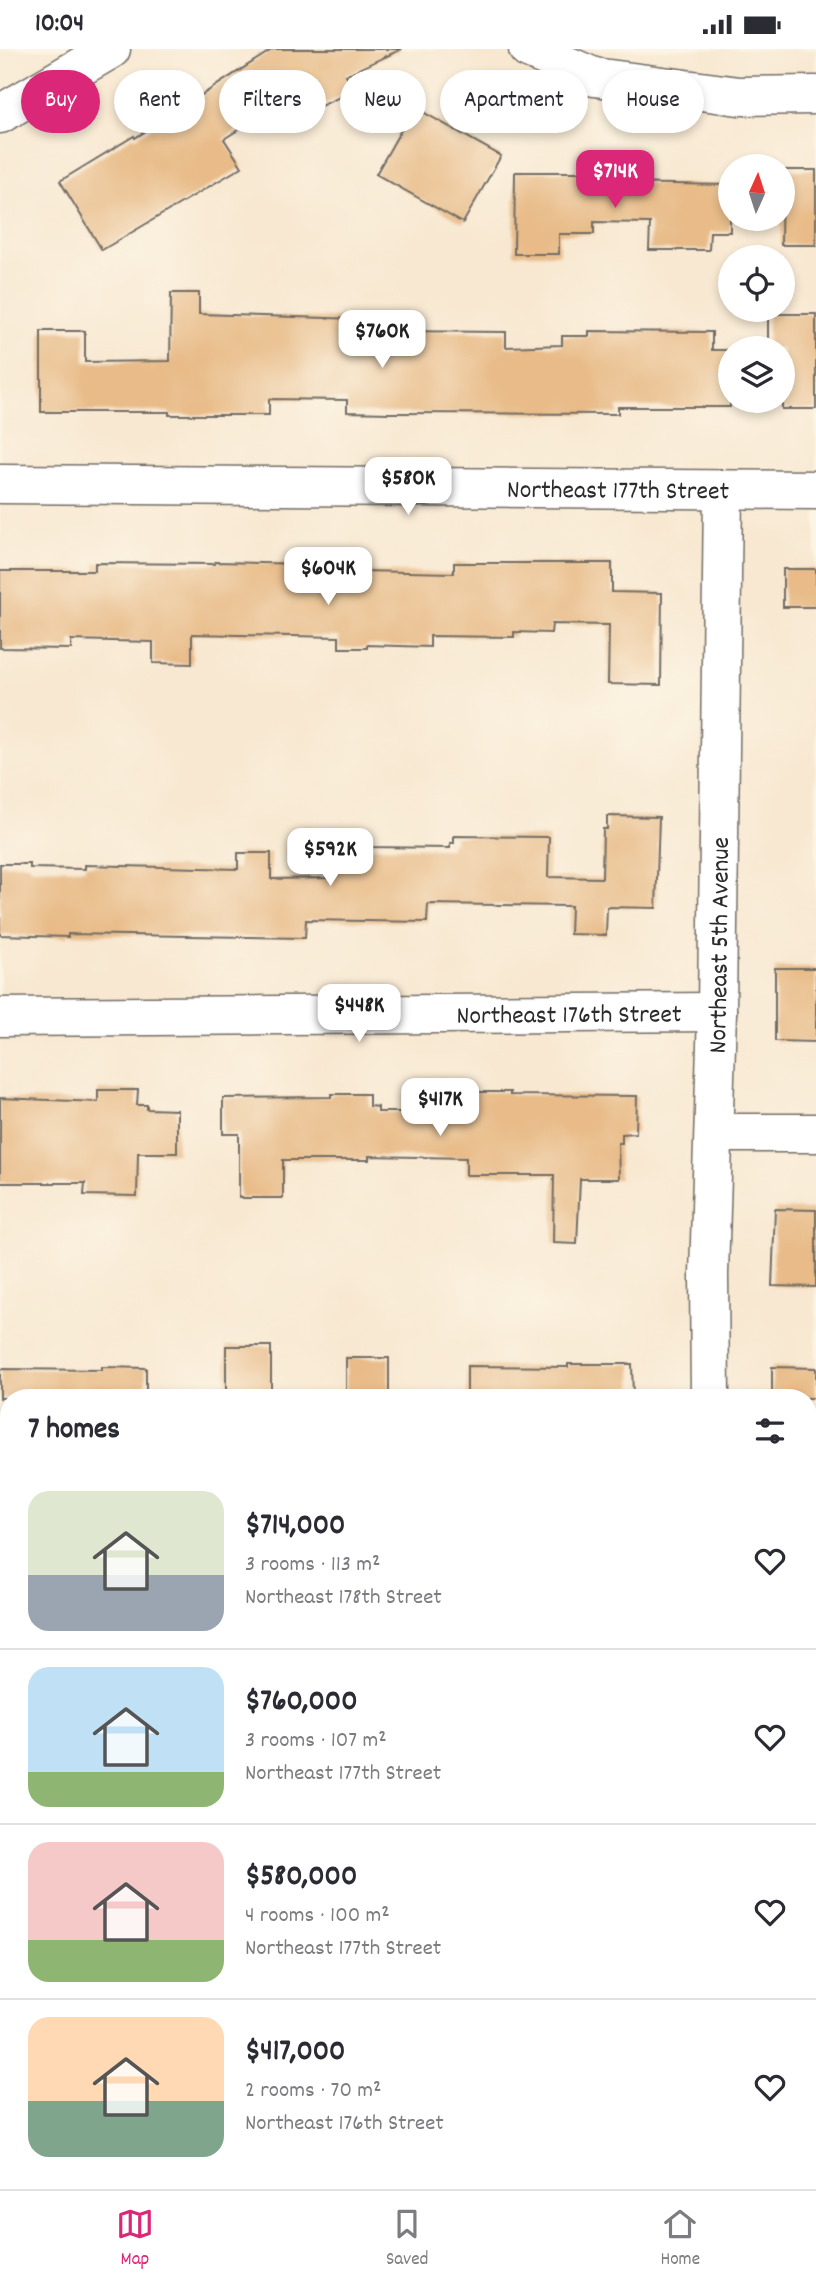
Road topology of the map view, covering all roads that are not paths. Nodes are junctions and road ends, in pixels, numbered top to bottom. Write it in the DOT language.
graph roads {
  1 [pos="111,49"];
  2 [pos="527,49"];
  3 [pos="816,95"];
  4 [pos="0,114"];
  5 [pos="0,484"];
  6 [pos="723,490"];
  7 [pos="816,490"];
  8 [pos="718,1012"];
  9 [pos="0,1017"];
  10 [pos="715,1133"];
  11 [pos="816,1133"];
  12 [pos="710,1389"];
  1 -- 4 [label="street"];
  2 -- 3 [label="street"];
  5 -- 6 [label="street, Northeast 177th Street"];
  6 -- 7 [label="street, Northeast 177th Street"];
  6 -- 8 [label="street, Northeast 5th Avenue"];
  8 -- 9 [label="street, Northeast 176th Street"];
  8 -- 10 [label="street, Northeast 5th Avenue"];
  10 -- 11 [label="street"];
  10 -- 12 [label="street, Northeast 5th Avenue"];
}
